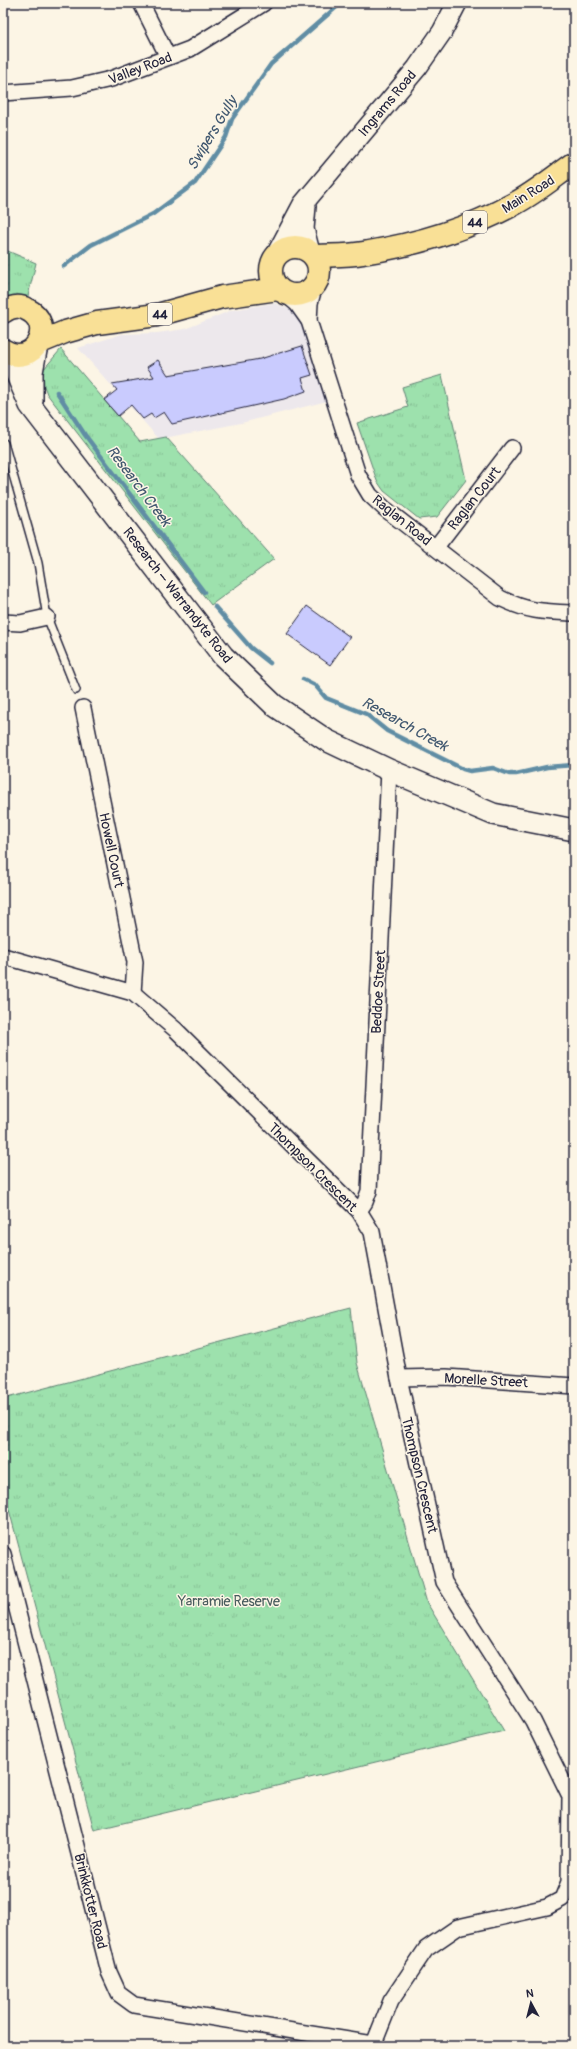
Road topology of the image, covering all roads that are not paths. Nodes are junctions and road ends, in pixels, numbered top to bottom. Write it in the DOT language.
graph roads {
  1 [pos="141,3"];
  2 [pos="264,3"];
  3 [pos="457,3"];
  4 [pos="168,57"];
  5 [pos="3,93"];
  6 [pos="574,163"];
  7 [pos="309,197"];
  8 [pos="364,253"];
  9 [pos="312,254"];
  10 [pos="275,256"];
  11 [pos="316,281"];
  12 [pos="280,290"];
  13 [pos="222,297"];
  14 [pos="4,311"];
  15 [pos="31,311"];
  16 [pos="309,321"];
  17 [pos="97,323"];
  18 [pos="37,344"];
  19 [pos="3,351"];
  20 [pos="35,411"];
  21 [pos="4,443"];
  22 [pos="512,448"];
  23 [pos="436,547"];
  24 [pos="574,613"];
  25 [pos="46,617"];
  26 [pos="3,622"];
  27 [pos="76,690"];
  28 [pos="82,708"];
  29 [pos="389,770"];
  30 [pos="574,830"];
  31 [pos="3,956"];
  32 [pos="133,993"];
  33 [pos="359,1211"];
  34 [pos="399,1378"];
  35 [pos="574,1386"];
  36 [pos="3,1554"];
  37 [pos="373,2045"];
  1 -- 4 [label="street"];
  2 -- 4 [label="street, Valley Road"];
  3 -- 7 [label="street, Ingrams Road"];
  4 -- 5 [label="street, Valley Road"];
  6 -- 8 [label="main road, Main Road / 44"];
  7 -- 9 [label="street, Ingrams Road"];
  7 -- 10 [label="street, Ingrams Road"];
  8 -- 9 [label="main road, Main Road"];
  8 -- 11 [label="main road, Main Road"];
  9 -- 10 [label="main road"];
  9 -- 11 [label="main road"];
  10 -- 12 [label="main road"];
  10 -- 13 [label="main road"];
  11 -- 12 [label="main road"];
  11 -- 16 [label="street, Raglan Road"];
  12 -- 13 [label="main road"];
  12 -- 16 [label="street, Raglan Road"];
  13 -- 17 [label="main road, 44"];
  14 -- 15 [label="main road"];
  15 -- 17 [label="main road"];
  15 -- 18 [label="main road"];
  16 -- 23 [label="street, Raglan Road"];
  17 -- 18 [label="main road"];
  18 -- 19 [label="main road"];
  18 -- 20 [label="main road, Research – Warrandyte Road"];
  19 -- 20 [label="main road, Research – Warrandyte Road"];
  20 -- 29 [label="main road, Research – Warrandyte Road"];
  21 -- 25 [label="lane"];
  22 -- 23 [label="street, Raglan Court"];
  23 -- 24 [label="street, Raglan Road"];
  25 -- 26 [label="street"];
  25 -- 27 [label="lane"];
  28 -- 32 [label="street, Howell Court"];
  29 -- 30 [label="main road, Research – Warrandyte Road"];
  29 -- 33 [label="street, Beddoe Street"];
  31 -- 32 [label="street, Thompson Crescent"];
  32 -- 33 [label="street, Thompson Crescent"];
  33 -- 34 [label="street, Thompson Crescent"];
  34 -- 35 [label="street, Morelle Street"];
  34 -- 37 [label="street, Thompson Crescent"];
  36 -- 37 [label="street, Brinkkotter Road"];
}
